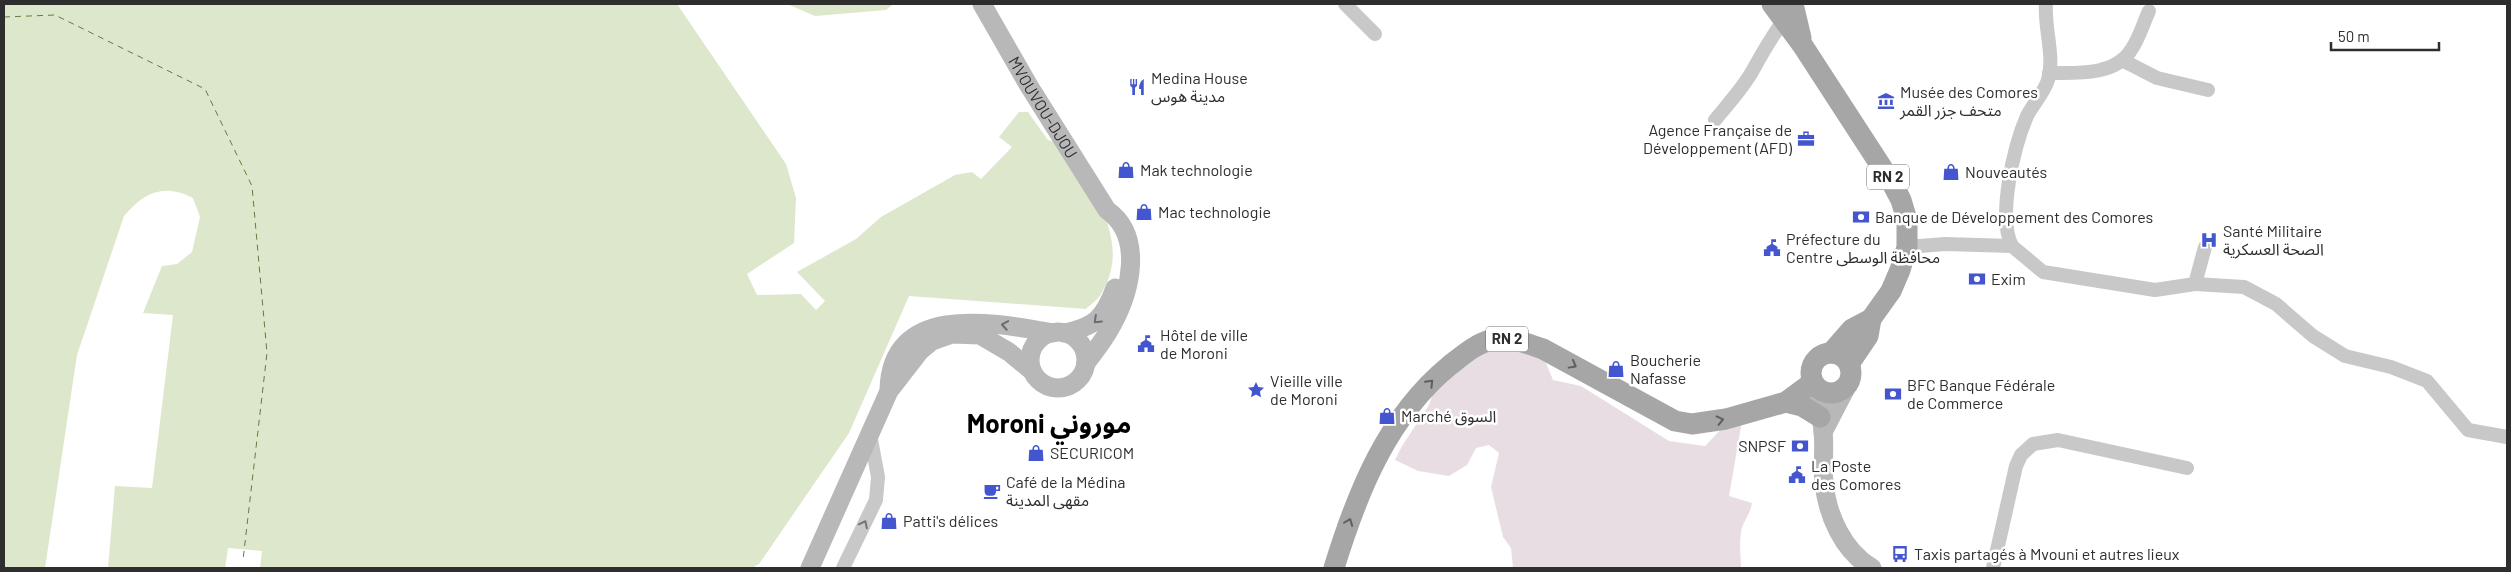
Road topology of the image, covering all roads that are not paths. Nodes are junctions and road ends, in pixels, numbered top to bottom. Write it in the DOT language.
graph roads {
  1 [pos="982,4"];
  2 [pos="1345,4"];
  3 [pos="2046,4"];
  4 [pos="1783,9"];
  5 [pos="2149,11"];
  6 [pos="1375,34"];
  7 [pos="2122,60"];
  8 [pos="2049,73"];
  9 [pos="2208,90"];
  10 [pos="1715,120"];
  11 [pos="1107,210"];
  12 [pos="2012,246"];
  13 [pos="1907,247"];
  14 [pos="2205,247"];
  15 [pos="2195,284"];
  16 [pos="1058,333"];
  17 [pos="1086,363"];
  18 [pos="1843,367"];
  19 [pos="1032,370"];
  20 [pos="1814,384"];
  21 [pos="889,391"];
  22 [pos="1786,402"];
  23 [pos="1822,424"];
  24 [pos="870,434"];
  25 [pos="2507,437"];
  26 [pos="2186,468"];
  27 [pos="810,568"];
  28 [pos="843,568"];
  29 [pos="1334,568"];
  30 [pos="1872,568"];
  31 [pos="1993,568"];
  1 -- 11 [label="main road, MVOUVOU-DJOU"];
  2 -- 6 [label="street"];
  3 -- 8 [label="street"];
  4 -- 10 [label="street"];
  4 -- 13 [label="main road, RN 2"];
  5 -- 7 [label="street"];
  7 -- 8 [label="street"];
  7 -- 9 [label="street"];
  8 -- 12 [label="street"];
  11 -- 16 [label="main road, MVOUVOU-DJOU, one-way"];
  11 -- 17 [label="main road, MVOUVOU-DJOU"];
  12 -- 13 [label="street"];
  12 -- 15 [label="street"];
  13 -- 18 [label="main road, RN 2"];
  14 -- 15 [label="street"];
  15 -- 25 [label="street"];
  16 -- 17 [label="main road"];
  16 -- 19 [label="main road"];
  16 -- 21 [label="main road, one-way"];
  17 -- 19 [label="main road"];
  18 -- 20 [label="main road"];
  18 -- 20 [label="main road"];
  18 -- 23 [label="main road"];
  19 -- 21 [label="main road"];
  20 -- 22 [label="main road, RN 2"];
  20 -- 23 [label="main road"];
  21 -- 24 [label="main road"];
  22 -- 23 [label="main road"];
  29 -- 22 [label="main road, RN 2, one-way"];
  23 -- 30 [label="main road"];
  24 -- 27 [label="main road"];
  28 -- 24 [label="street, one-way"];
  26 -- 31 [label="street"];
}
